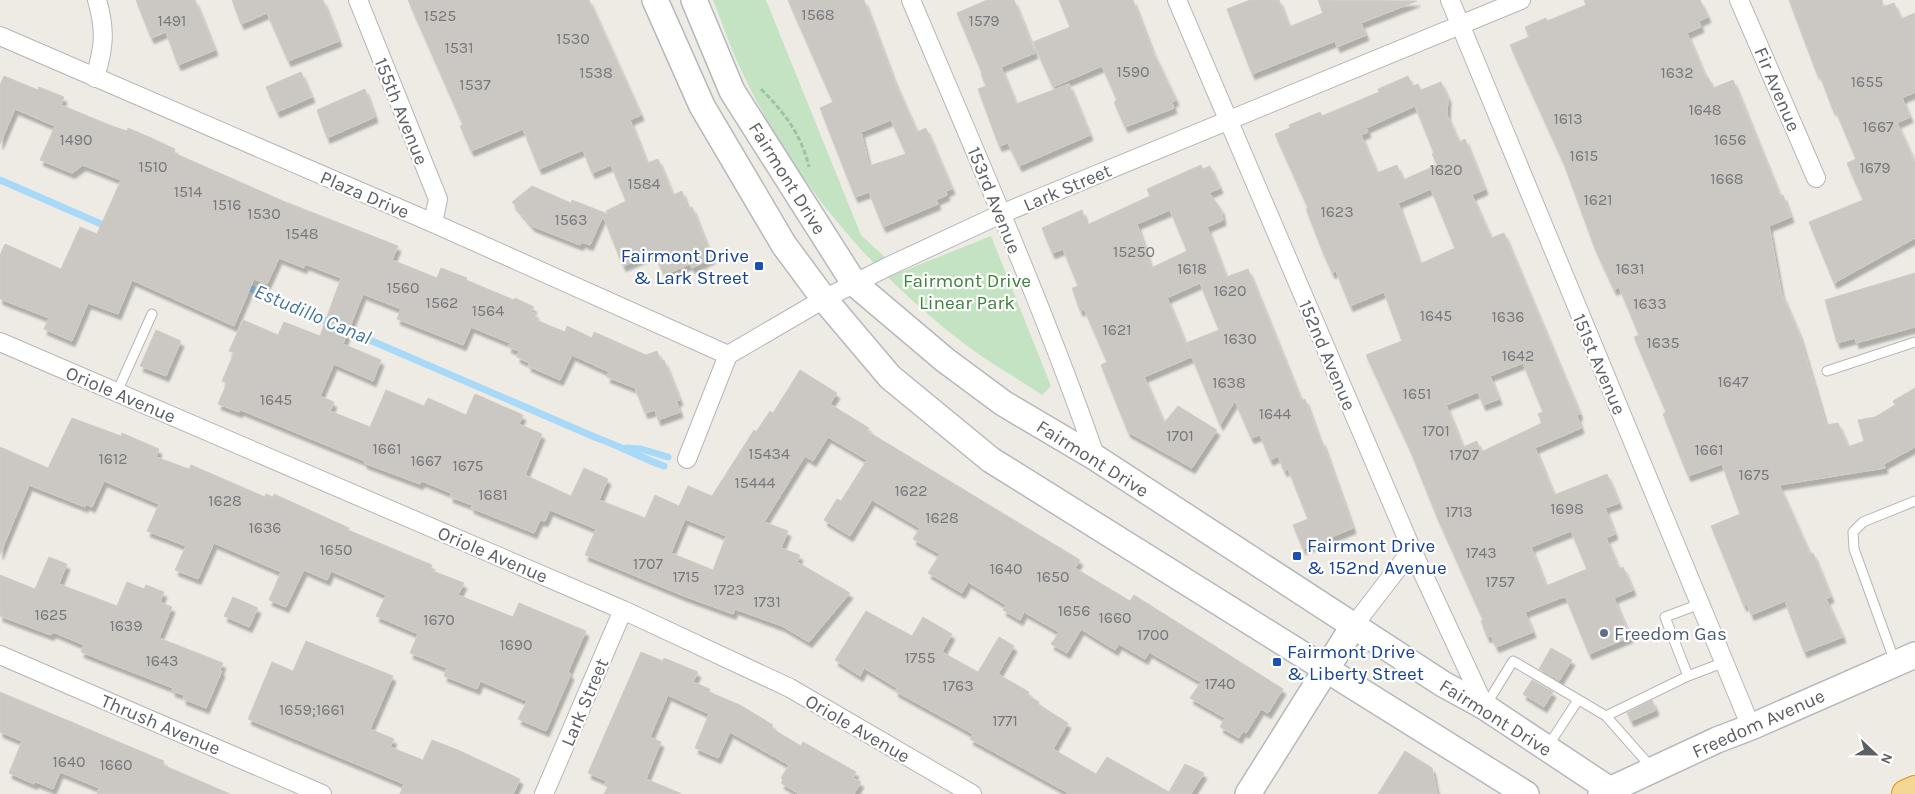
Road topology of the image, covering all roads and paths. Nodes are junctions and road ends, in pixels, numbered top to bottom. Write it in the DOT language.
graph roads {
  1 [pos="97,0"];
  2 [pos="358,0"];
  3 [pos="655,0"];
  4 [pos="694,0"];
  5 [pos="911,0"];
  6 [pos="1178,0"];
  7 [pos="1450,0"];
  8 [pos="1521,0"];
  9 [pos="1740,0"];
  10 [pos="1459,25"];
  11 [pos="0,36"];
  12 [pos="95,78"];
  13 [pos="756,84"];
  14 [pos="1227,120"];
  15 [pos="811,174"];
  16 [pos="1816,178"];
  17 [pos="1001,214"];
  18 [pos="433,223"];
  19 [pos="854,283"];
  20 [pos="824,299"];
  21 [pos="152,314"];
  22 [pos="0,342"];
  23 [pos="1915,342"];
  24 [pos="728,355"];
  25 [pos="1826,371"];
  26 [pos="117,392"];
  27 [pos="1096,458"];
  28 [pos="687,459"];
  29 [pos="1915,501"];
  30 [pos="1412,550"];
  31 [pos="1700,604"];
  32 [pos="623,610"];
  33 [pos="1354,625"];
  34 [pos="0,655"];
  35 [pos="1905,658"];
  36 [pos="1725,662"];
  37 [pos="1326,670"];
  38 [pos="1688,676"];
  39 [pos="1578,700"];
  40 [pos="1485,708"];
  41 [pos="1606,716"];
  42 [pos="1751,727"];
  43 [pos="1546,748"];
  44 [pos="1654,770"];
  45 [pos="1915,790"];
  46 [pos="1609,793"];
  47 [pos="322,794"];
  48 [pos="544,794"];
  49 [pos="972,794"];
  50 [pos="1248,794"];
  51 [pos="1526,794"];
  52 [pos="1906,794"];
  1 -- 12 [label="street"];
  2 -- 18 [label="street, 155th Avenue"];
  3 -- 20 [label="main road, Fairmont Drive"];
  4 -- 19 [label="main road, Fairmont Drive"];
  5 -- 17 [label="street, 153rd Avenue"];
  6 -- 14 [label="street, 152nd Avenue"];
  7 -- 10 [label="street, 151st Avenue"];
  8 -- 10 [label="street, Lark Street"];
  9 -- 16 [label="street, Fir Avenue"];
  10 -- 14 [label="street, Lark Street"];
  10 -- 31 [label="street, 151st Avenue"];
  11 -- 12 [label="street, Plaza Drive"];
  12 -- 18 [label="street, Plaza Drive"];
  13 -- 15 [label="path"];
  14 -- 17 [label="street, Lark Street"];
  14 -- 30 [label="street, 152nd Avenue"];
  17 -- 19 [label="street, Lark Street"];
  17 -- 27 [label="street, 153rd Avenue"];
  18 -- 24 [label="street, Plaza Drive"];
  19 -- 20 [label="street, Lark Street"];
  19 -- 27 [label="main road, Fairmont Drive"];
  20 -- 24 [label="street, Lark Street"];
  20 -- 37 [label="main road, Fairmont Drive"];
  21 -- 26 [label="lane"];
  22 -- 26 [label="street, Oriole Avenue"];
  23 -- 25 [label="lane"];
  24 -- 28 [label="street"];
  26 -- 32 [label="street, Oriole Avenue"];
  27 -- 33 [label="main road, Fairmont Drive"];
  29 -- 35 [label="lane"];
  30 -- 33 [label="street"];
  30 -- 40 [label="street, 152nd Avenue"];
  31 -- 36 [label="street, 151st Avenue"];
  31 -- 38 [label="lane"];
  32 -- 48 [label="street, Lark Street"];
  32 -- 49 [label="street, Oriole Avenue"];
  33 -- 37 [label="main road"];
  33 -- 40 [label="main road, Fairmont Drive"];
  34 -- 47 [label="street, Thrush Avenue"];
  35 -- 42 [label="main road, Freedom Avenue"];
  36 -- 38 [label="lane"];
  36 -- 42 [label="street, 151st Avenue"];
  37 -- 50 [label="main road"];
  37 -- 51 [label="main road, Fairmont Drive"];
  38 -- 41 [label="lane"];
  39 -- 40 [label="lane"];
  39 -- 41 [label="lane"];
  39 -- 43 [label="lane"];
  40 -- 43 [label="main road, Fairmont Drive"];
  41 -- 44 [label="lane"];
  42 -- 44 [label="main road, Freedom Avenue"];
  43 -- 46 [label="main road, Fairmont Drive"];
  44 -- 46 [label="main road, Freedom Avenue"];
  45 -- 52 [label="highway"];
}
